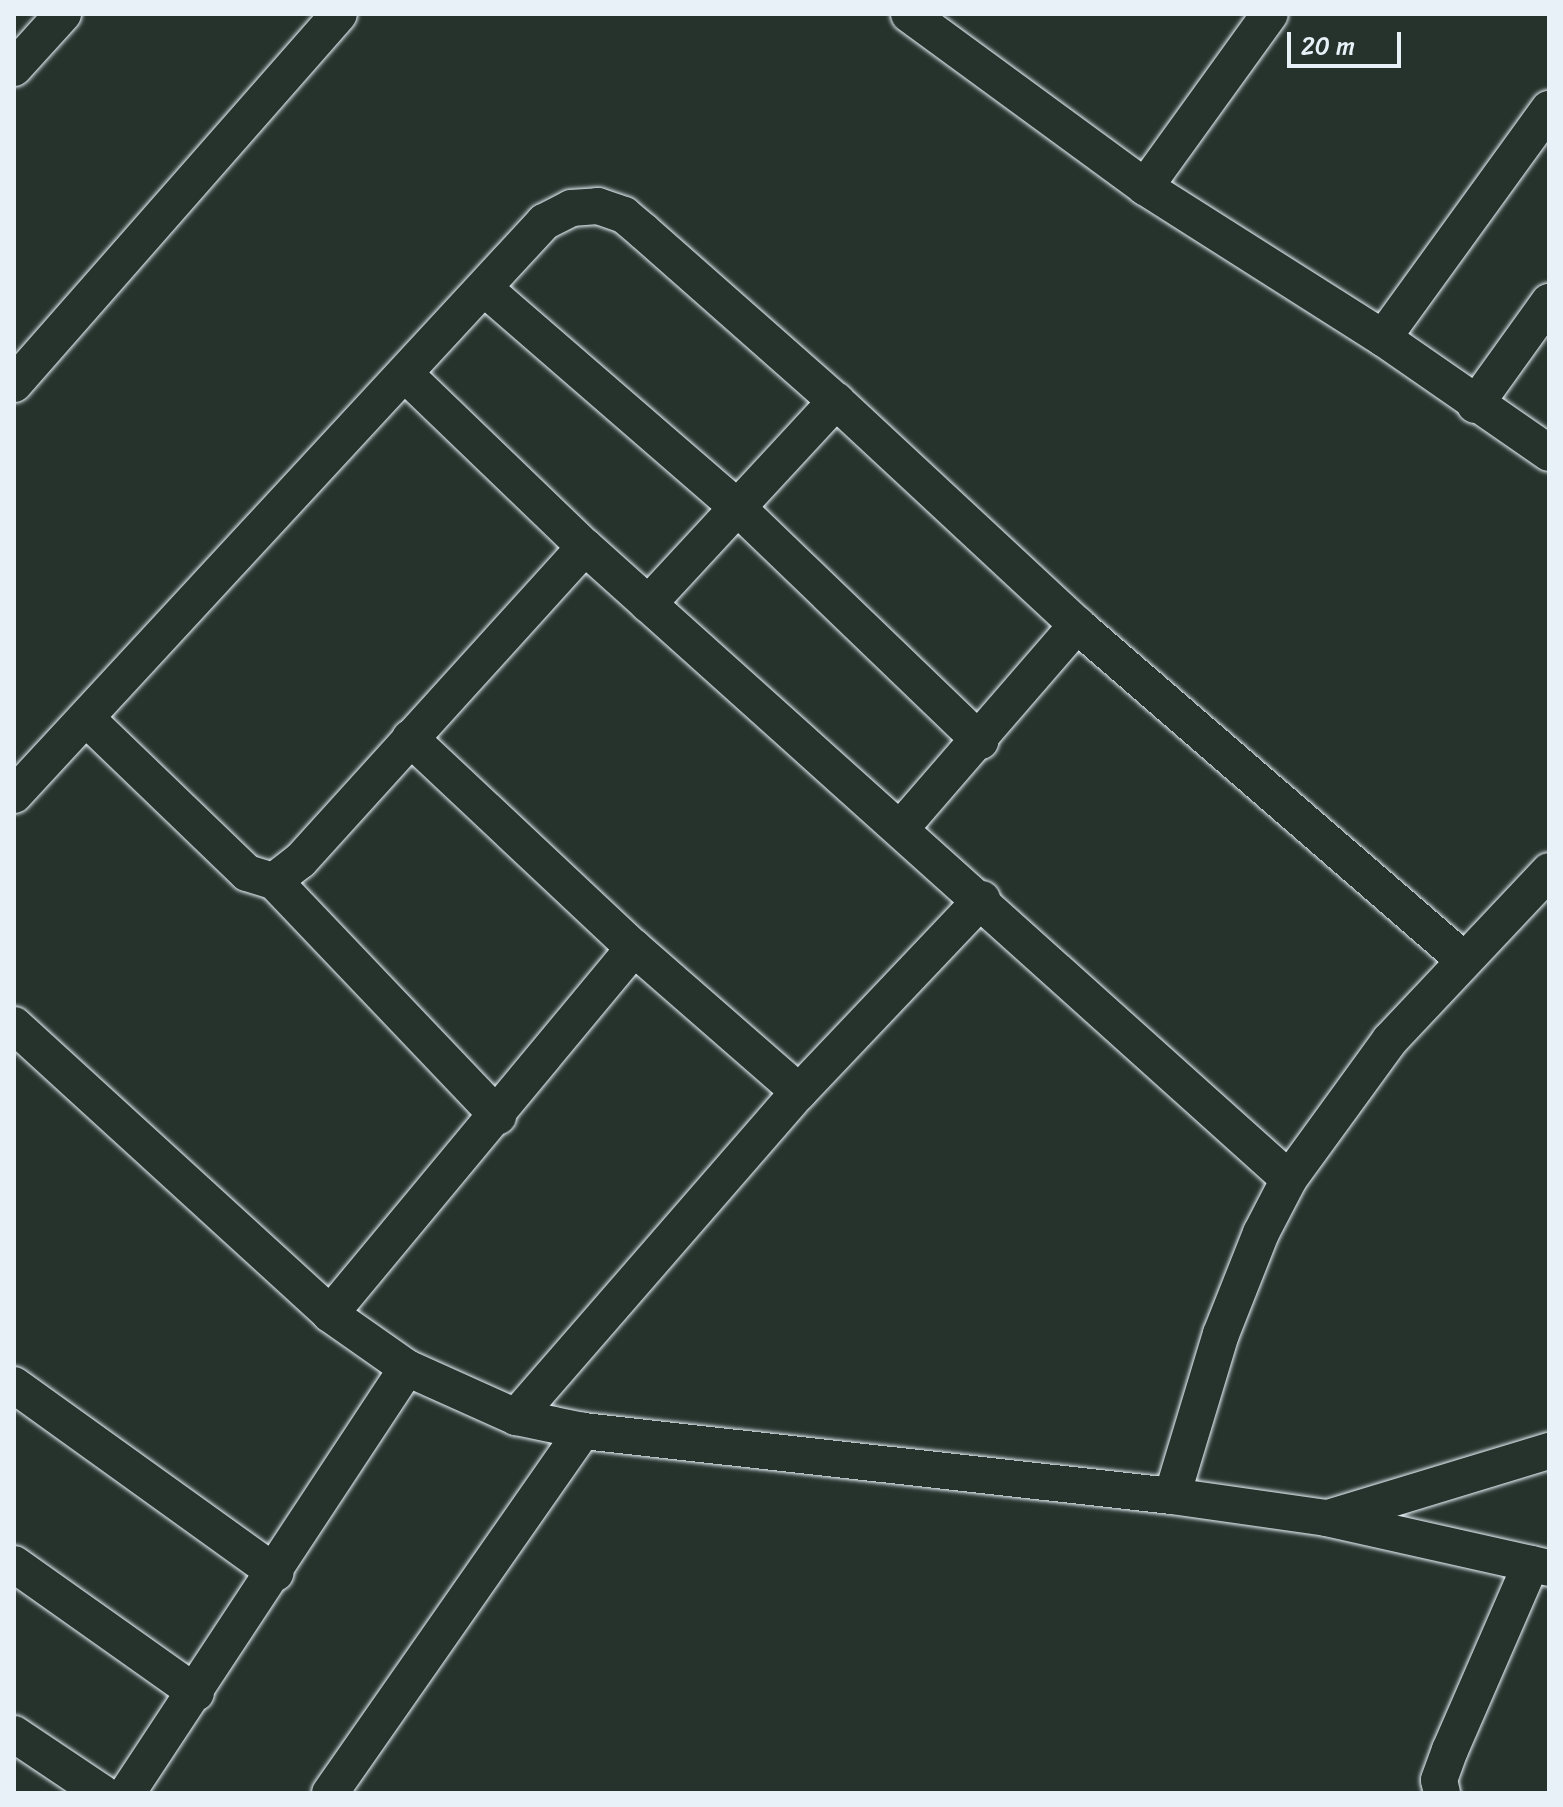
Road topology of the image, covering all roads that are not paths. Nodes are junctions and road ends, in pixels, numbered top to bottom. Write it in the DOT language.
graph roads {
  1 [pos="63,14"];
  2 [pos="339,14"];
  3 [pos="909,14"];
  4 [pos="1270,14"];
  5 [pos="14,68"];
  6 [pos="1549,109"];
  7 [pos="1145,187"];
  8 [pos="484,288"];
  9 [pos="1549,302"];
  10 [pos="1383,338"];
  11 [pos="405,374"];
  12 [pos="14,384"];
  13 [pos="836,401"];
  14 [pos="1475,405"];
  15 [pos="1549,453"];
  16 [pos="739,509"];
  17 [pos="585,547"];
  18 [pos="648,604"];
  19 [pos="1077,625"];
  20 [pos="87,719"];
  21 [pos="410,738"];
  22 [pos="980,741"];
  23 [pos="14,795"];
  24 [pos="901,828"];
  25 [pos="1549,871"];
  26 [pos="274,881"];
  27 [pos="982,899"];
  28 [pos="634,948"];
  29 [pos="1464,960"];
  30 [pos="14,1025"];
  31 [pos="799,1092"];
  32 [pos="498,1116"];
  33 [pos="1289,1179"];
  34 [pos="330,1314"];
  35 [pos="407,1368"];
  36 [pos="14,1385"];
  37 [pos="516,1417"];
  38 [pos="583,1431"];
  39 [pos="1549,1451"];
  40 [pos="1172,1496"];
  41 [pos="1326,1518"];
  42 [pos="14,1564"];
  43 [pos="1540,1566"];
  44 [pos="276,1573"];
  45 [pos="196,1693"];
  46 [pos="14,1734"];
  47 [pos="102,1793"];
  48 [pos="127,1793"];
  49 [pos="330,1793"];
  50 [pos="1442,1793"];
  1 -- 5 [label="street"];
  2 -- 12 [label="street"];
  3 -- 7 [label="street"];
  4 -- 7 [label="street"];
  6 -- 10 [label="street"];
  7 -- 10 [label="street"];
  8 -- 11 [label="street"];
  8 -- 13 [label="street"];
  8 -- 16 [label="street"];
  9 -- 14 [label="street"];
  10 -- 14 [label="street"];
  11 -- 17 [label="street"];
  11 -- 20 [label="street"];
  13 -- 16 [label="street"];
  13 -- 19 [label="street"];
  14 -- 15 [label="street"];
  16 -- 18 [label="street"];
  16 -- 22 [label="street"];
  17 -- 18 [label="street"];
  17 -- 21 [label="street"];
  18 -- 24 [label="street"];
  19 -- 22 [label="street"];
  19 -- 29 [label="street"];
  20 -- 23 [label="street"];
  20 -- 26 [label="street"];
  21 -- 26 [label="street"];
  21 -- 28 [label="street"];
  22 -- 24 [label="street"];
  24 -- 27 [label="street"];
  25 -- 29 [label="street"];
  26 -- 32 [label="street"];
  27 -- 31 [label="street"];
  27 -- 33 [label="street"];
  28 -- 31 [label="street"];
  28 -- 32 [label="street"];
  29 -- 33 [label="street"];
  30 -- 34 [label="street"];
  31 -- 37 [label="street"];
  32 -- 34 [label="street"];
  33 -- 40 [label="street"];
  34 -- 35 [label="street"];
  35 -- 37 [label="street"];
  35 -- 44 [label="street"];
  36 -- 44 [label="street"];
  37 -- 38 [label="street"];
  38 -- 40 [label="street"];
  38 -- 49 [label="street"];
  39 -- 41 [label="street"];
  40 -- 41 [label="street"];
  41 -- 43 [label="street"];
  42 -- 45 [label="street"];
  43 -- 50 [label="street"];
  44 -- 45 [label="street"];
  45 -- 48 [label="street"];
  46 -- 47 [label="street"];
}
